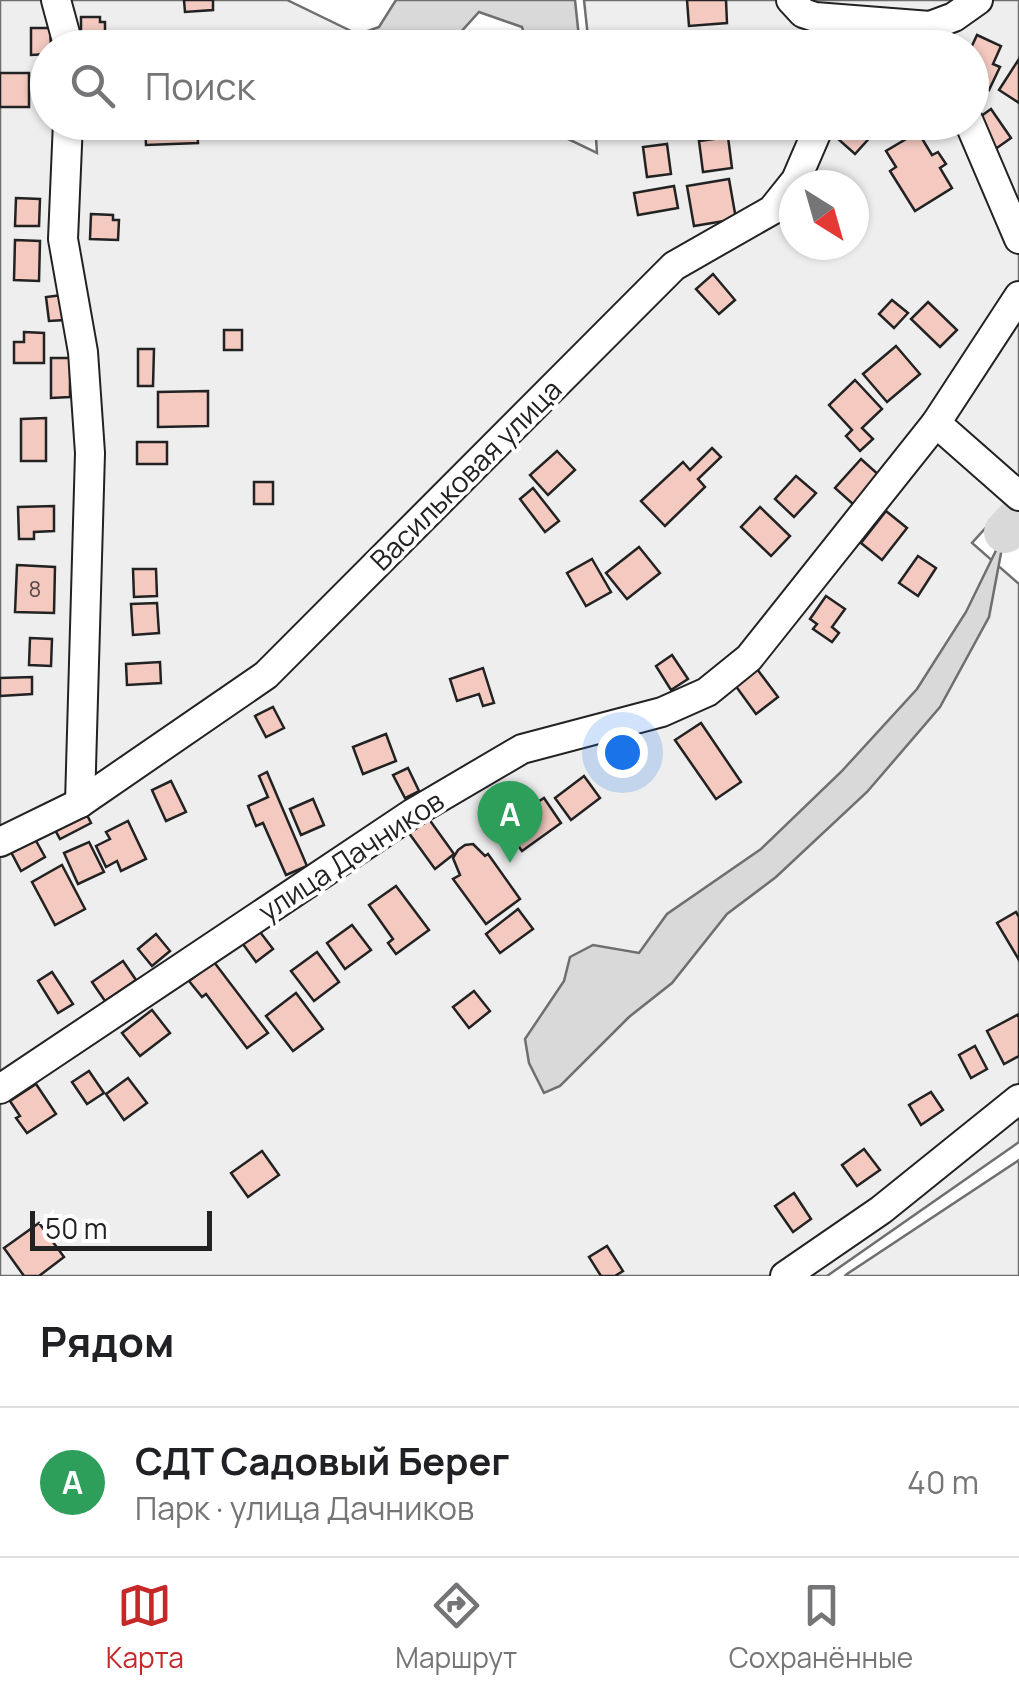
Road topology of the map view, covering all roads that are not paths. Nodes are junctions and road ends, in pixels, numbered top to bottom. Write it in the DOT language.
graph roads {
  1 [pos="56,0"];
  2 [pos="791,0"];
  3 [pos="978,0"];
  4 [pos="868,22"];
  5 [pos="64,30"];
  6 [pos="864,30"];
  7 [pos="903,30"];
  8 [pos="941,30"];
  9 [pos="67,140"];
  10 [pos="813,140"];
  11 [pos="976,140"];
  12 [pos="1019,239"];
  13 [pos="1019,296"];
  14 [pos="936,424"];
  15 [pos="1016,494"];
  16 [pos="80,803"];
  17 [pos="0,842"];
  18 [pos="0,1089"];
  19 [pos="1019,1099"];
  20 [pos="785,1276"];
  1 -- 5 [label="street"];
  2 -- 4 [label="street"];
  3 -- 8 [label="street"];
  4 -- 6 [label="street"];
  4 -- 7 [label="street"];
  9 -- 16 [label="street"];
  10 -- 16 [label="street, Васильковая улица"];
  11 -- 12 [label="street"];
  13 -- 14 [label="street, улица Дачников"];
  14 -- 15 [label="street"];
  14 -- 18 [label="street, улица Дачников"];
  16 -- 17 [label="street, Васильковая улица"];
  19 -- 20 [label="street"];
}
